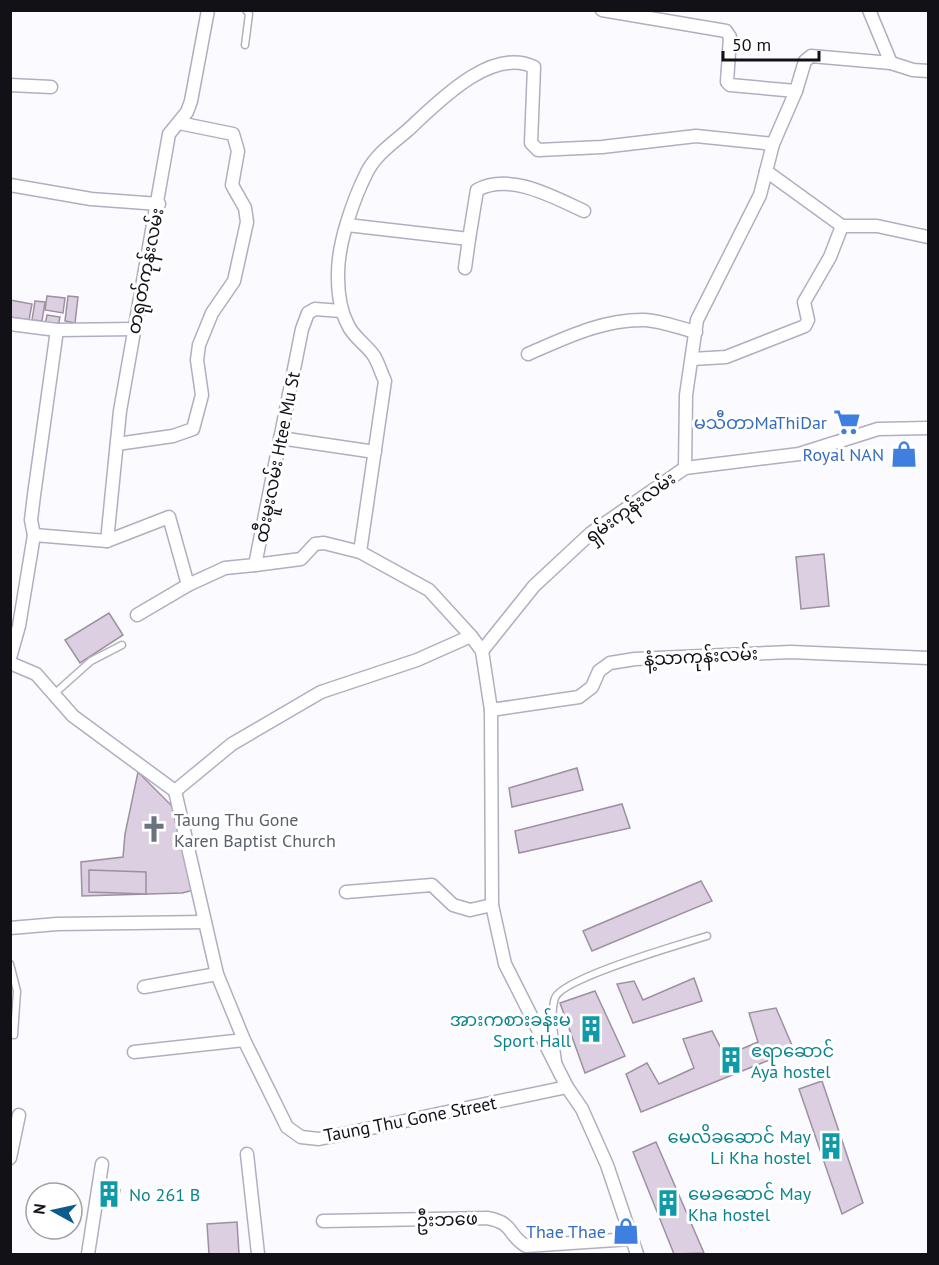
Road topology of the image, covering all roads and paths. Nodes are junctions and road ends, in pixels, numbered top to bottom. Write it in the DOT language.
graph roads {
  1 [pos="208,10"];
  2 [pos="246,10"];
  3 [pos="603,10"];
  4 [pos="869,10"];
  5 [pos="245,45"];
  6 [pos="891,63"];
  7 [pos="928,71"];
  8 [pos="10,85"];
  9 [pos="51,87"];
  10 [pos="795,91"];
  11 [pos="179,123"];
  12 [pos="773,144"];
  13 [pos="766,171"];
  14 [pos="10,185"];
  15 [pos="159,204"];
  16 [pos="584,211"];
  17 [pos="347,225"];
  18 [pos="842,226"];
  19 [pos="928,237"];
  20 [pos="469,239"];
  21 [pos="465,268"];
  22 [pos="341,311"];
  23 [pos="10,324"];
  24 [pos="134,329"];
  25 [pos="57,330"];
  26 [pos="696,332"];
  27 [pos="528,354"];
  28 [pos="692,359"];
  29 [pos="928,428"];
  30 [pos="280,438"];
  31 [pos="117,444"];
  32 [pos="375,452"];
  33 [pos="685,468"];
  34 [pos="34,536"];
  35 [pos="107,541"];
  36 [pos="360,552"];
  37 [pos="255,564"];
  38 [pos="188,585"];
  39 [pos="137,615"];
  40 [pos="471,636"];
  41 [pos="122,645"];
  42 [pos="482,651"];
  43 [pos="10,658"];
  44 [pos="928,658"];
  45 [pos="10,663"];
  46 [pos="54,694"];
  47 [pos="491,710"];
  48 [pos="175,791"];
  49 [pos="346,892"];
  50 [pos="492,905"];
  51 [pos="205,922"];
  52 [pos="10,928"];
  53 [pos="707,936"];
  54 [pos="10,964"];
  55 [pos="217,974"];
  56 [pos="144,987"];
  57 [pos="14,1035"];
  58 [pos="244,1040"];
  59 [pos="134,1052"];
  60 [pos="559,1071"];
  61 [pos="567,1087"];
  62 [pos="19,1115"];
  63 [pos="247,1155"];
  64 [pos="10,1158"];
  65 [pos="102,1164"];
  66 [pos="323,1221"];
  67 [pos="631,1239"];
  68 [pos="88,1254"];
  69 [pos="258,1254"];
  70 [pos="637,1254"];
  1 -- 11 [label="street, တရုတ်ကုန်းလမ်း"];
  2 -- 5 [label="lane"];
  3 -- 10 [label="street"];
  4 -- 6 [label="street"];
  6 -- 7 [label="street"];
  6 -- 10 [label="street"];
  8 -- 9 [label="street"];
  10 -- 12 [label="street"];
  11 -- 15 [label="street, တရုတ်ကုန်းလမ်း"];
  11 -- 31 [label="street"];
  12 -- 13 [label="street"];
  12 -- 17 [label="street"];
  13 -- 18 [label="street"];
  13 -- 26 [label="street"];
  14 -- 15 [label="street"];
  15 -- 24 [label="street, တရုတ်ကုန်းလမ်း"];
  16 -- 20 [label="street"];
  17 -- 20 [label="street"];
  17 -- 22 [label="street"];
  18 -- 19 [label="street"];
  18 -- 28 [label="street"];
  20 -- 21 [label="street"];
  22 -- 30 [label="street, ထီးမူးလမ်း Htee Mu St"];
  22 -- 32 [label="street"];
  23 -- 25 [label="street"];
  24 -- 25 [label="street"];
  24 -- 31 [label="street, တရုတ်ကုန်းလမ်း"];
  25 -- 34 [label="street"];
  26 -- 27 [label="street"];
  26 -- 28 [label="street"];
  28 -- 33 [label="street"];
  29 -- 33 [label="street, ရှမ်းကုန်းလမ်း"];
  30 -- 32 [label="street"];
  30 -- 37 [label="street, ထီးမူးလမ်း Htee Mu St"];
  31 -- 35 [label="street, တရုတ်ကုန်းလမ်း"];
  32 -- 36 [label="street"];
  33 -- 42 [label="street, ရှမ်းကုန်းလမ်း"];
  34 -- 35 [label="street"];
  34 -- 43 [label="street"];
  35 -- 38 [label="street"];
  36 -- 37 [label="street"];
  36 -- 40 [label="street"];
  37 -- 38 [label="street, ထီးမူးလမ်း Htee Mu St"];
  38 -- 39 [label="street, ထီးမူးလမ်း Htee Mu St"];
  40 -- 42 [label="street"];
  40 -- 48 [label="street"];
  41 -- 46 [label="lane"];
  42 -- 47 [label="street"];
  44 -- 47 [label="street, နံ့သာကုန်းလမ်း"];
  45 -- 46 [label="street"];
  46 -- 48 [label="street"];
  47 -- 50 [label="street"];
  48 -- 51 [label="street, Taung Thu Gone Street"];
  49 -- 50 [label="street"];
  50 -- 60 [label="street"];
  51 -- 52 [label="street"];
  51 -- 55 [label="street, Taung Thu Gone Street"];
  53 -- 60 [label="lane"];
  54 -- 57 [label="lane"];
  55 -- 56 [label="street"];
  55 -- 58 [label="street, Taung Thu Gone Street"];
  58 -- 59 [label="street"];
  58 -- 61 [label="street, Taung Thu Gone Street"];
  60 -- 61 [label="street"];
  61 -- 67 [label="street"];
  62 -- 64 [label="street"];
  63 -- 69 [label="street"];
  65 -- 68 [label="street"];
  66 -- 67 [label="street, ဦးဘဖေ"];
  67 -- 70 [label="street"];
}
